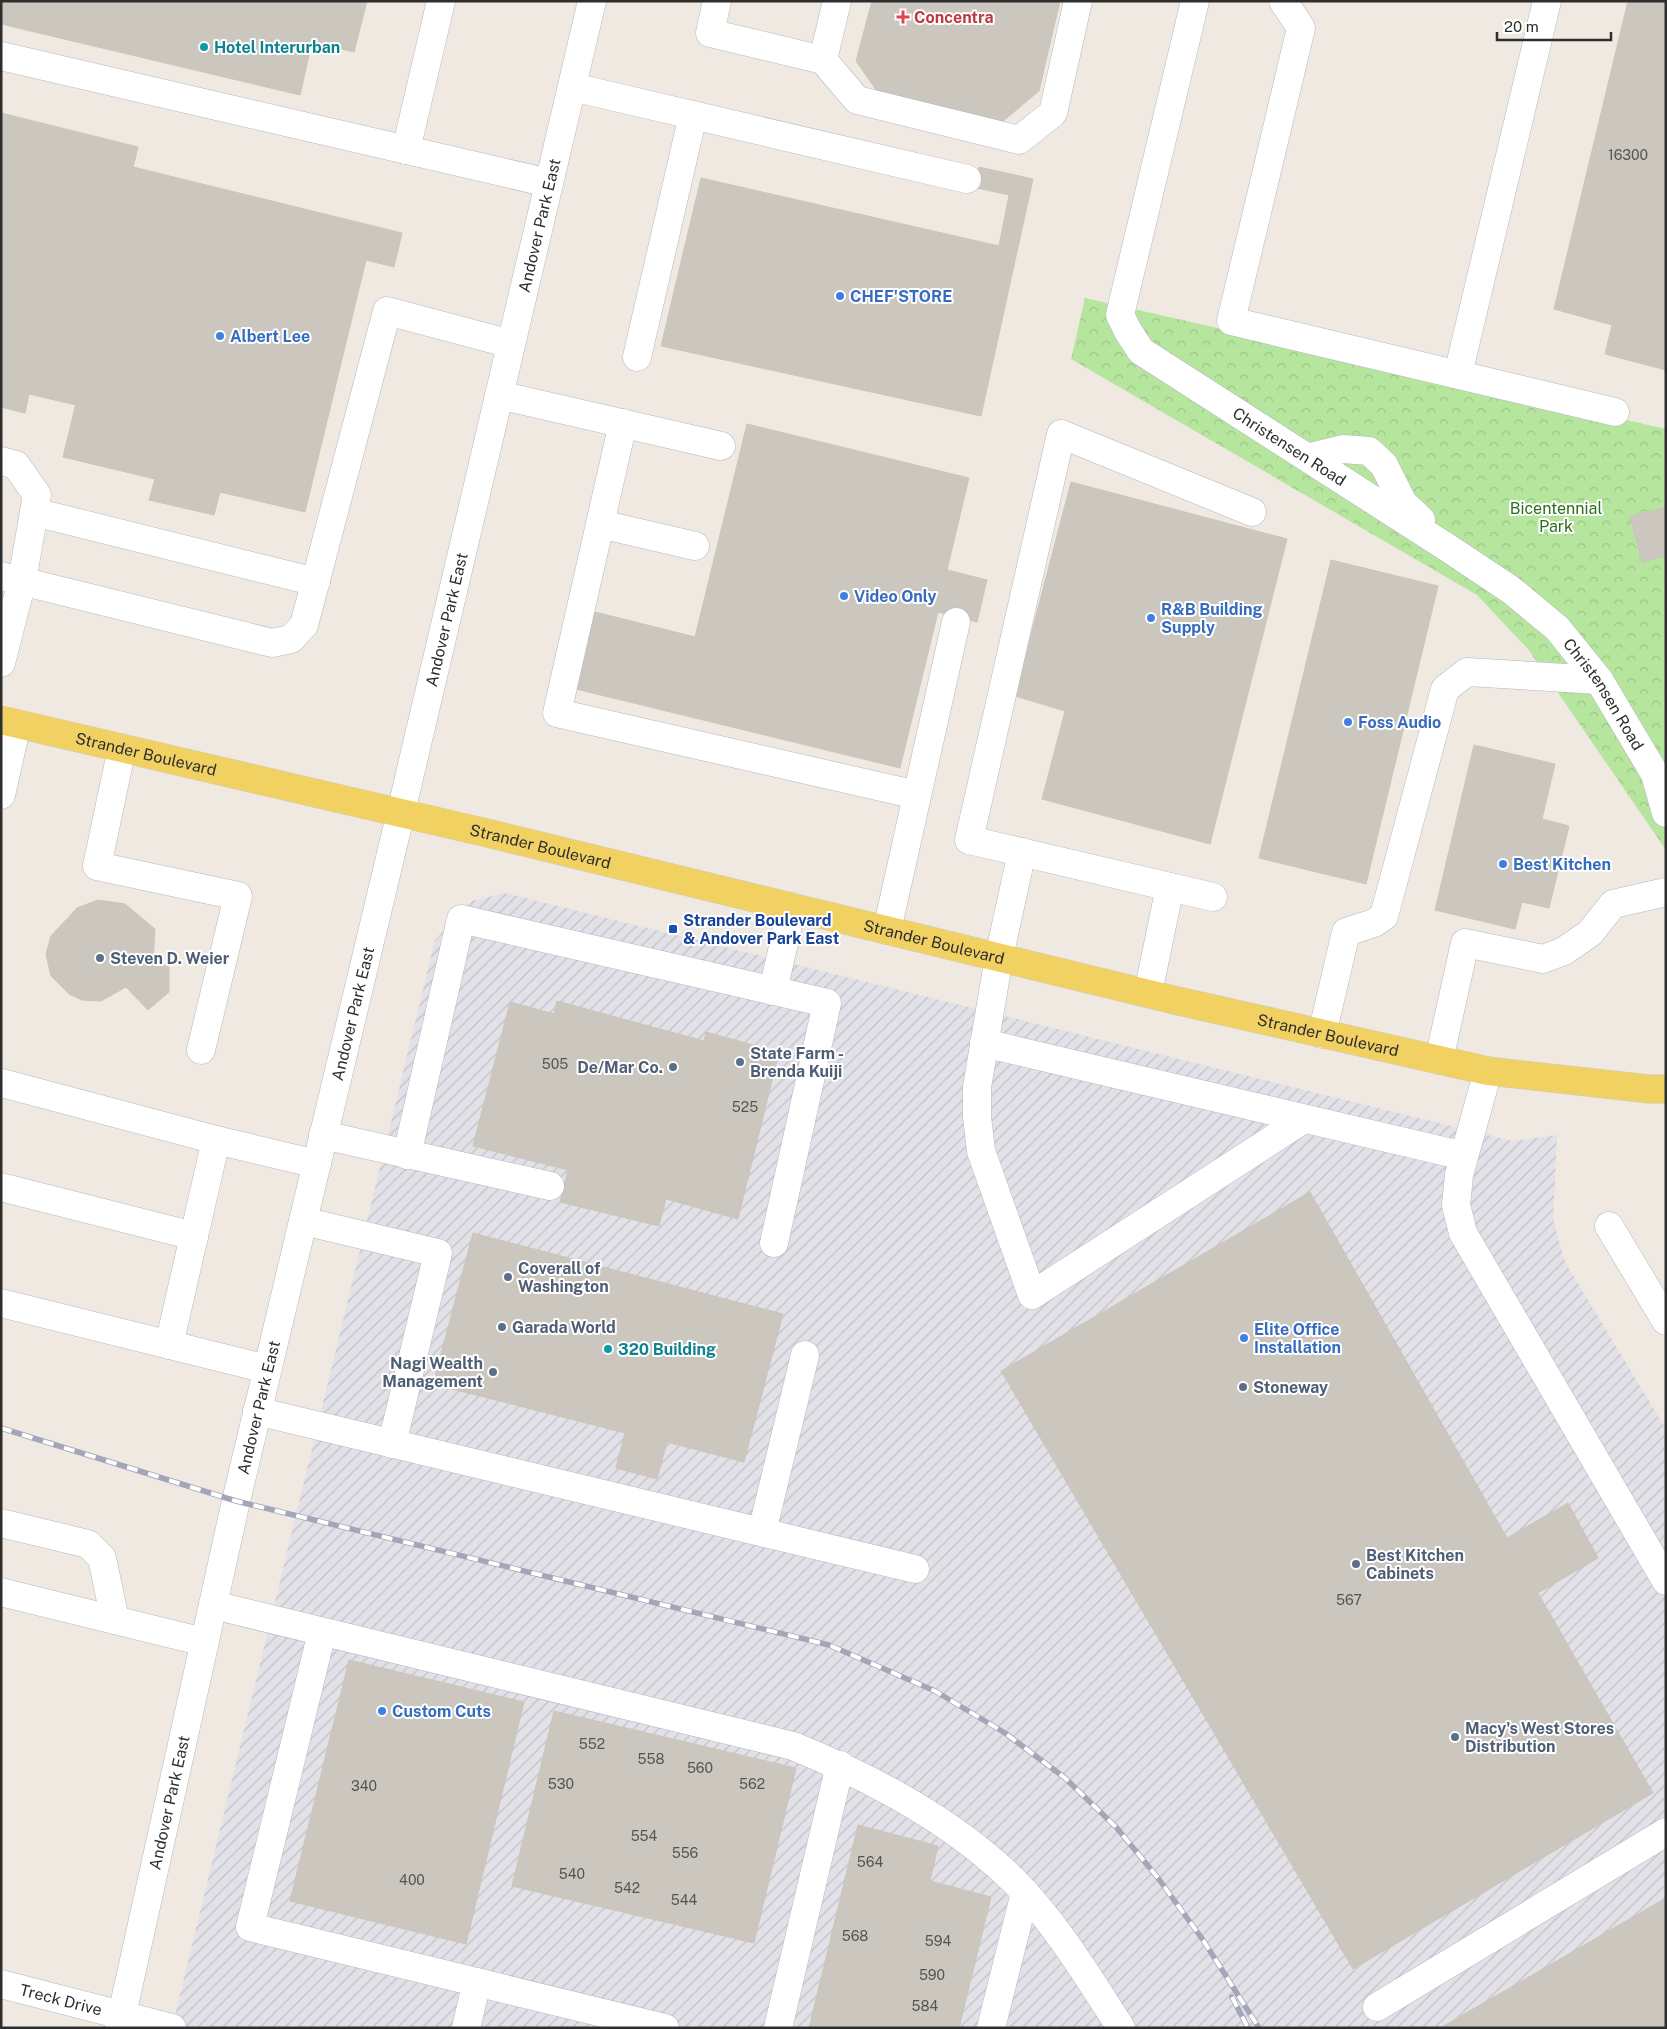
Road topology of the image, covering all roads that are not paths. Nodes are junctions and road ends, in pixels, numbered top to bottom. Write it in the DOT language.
graph roads {
  1 [pos="441,1"];
  2 [pos="592,1"];
  3 [pos="717,1"];
  4 [pos="838,1"];
  5 [pos="1078,1"];
  6 [pos="1196,1"];
  7 [pos="1283,1"];
  8 [pos="1547,1"];
  9 [pos="1,56"];
  10 [pos="823,60"];
  11 [pos="572,87"];
  12 [pos="693,115"];
  13 [pos="406,150"];
  14 [pos="967,179"];
  15 [pos="549,183"];
  16 [pos="511,344"];
  17 [pos="637,357"];
  18 [pos="1458,374"];
  19 [pos="499,395"];
  20 [pos="1615,412"];
  21 [pos="623,423"];
  22 [pos="722,446"];
  23 [pos="1310,457"];
  24 [pos="1,461"];
  25 [pos="34,512"];
  26 [pos="1252,512"];
  27 [pos="600,524"];
  28 [pos="695,546"];
  29 [pos="1448,548"];
  30 [pos="11,579"];
  31 [pos="316,582"];
  32 [pos="956,622"];
  33 [pos="1,663"];
  34 [pos="1599,680"];
  35 [pos="9,722"];
  36 [pos="122,748"];
  37 [pos="1,794"];
  38 [pos="917,795"];
  39 [pos="401,812"];
  40 [pos="1666,813"];
  41 [pos="1022,852"];
  42 [pos="1170,887"];
  43 [pos="1666,892"];
  44 [pos="1213,896"];
  45 [pos="792,907"];
  46 [pos="887,930"];
  47 [pos="999,957"];
  48 [pos="772,991"];
  49 [pos="1148,993"];
  50 [pos="1322,1034"];
  51 [pos="984,1043"];
  52 [pos="201,1050"];
  53 [pos="1439,1060"];
  54 [pos="1488,1071"];
  55 [pos="2,1083"];
  56 [pos="1666,1089"];
  57 [pos="1304,1118"];
  58 [pos="323,1135"];
  59 [pos="216,1140"];
  60 [pos="407,1155"];
  61 [pos="1464,1156"];
  62 [pos="316,1164"];
  63 [pos="550,1186"];
  64 [pos="1,1187"];
  65 [pos="303,1221"];
  66 [pos="1609,1226"];
  67 [pos="194,1236"];
  68 [pos="774,1243"];
  69 [pos="1,1303"];
  70 [pos="1666,1321"];
  71 [pos="169,1345"];
  72 [pos="805,1355"];
  73 [pos="267,1369"];
  74 [pos="257,1411"];
  75 [pos="392,1444"];
  76 [pos="1,1523"];
  77 [pos="762,1532"];
  78 [pos="916,1569"];
  79 [pos="1666,1581"];
  80 [pos="1,1592"];
  81 [pos="212,1605"];
  82 [pos="115,1620"];
  83 [pos="322,1632"];
  84 [pos="204,1642"];
  85 [pos="840,1765"];
  86 [pos="1666,1832"];
  87 [pos="1024,1894"];
  88 [pos="477,1982"];
  89 [pos="1,1984"];
  90 [pos="1377,2007"];
  91 [pos="120,2021"];
  92 [pos="172,2028"];
  93 [pos="466,2028"];
  94 [pos="665,2028"];
  95 [pos="778,2028"];
  96 [pos="991,2028"];
  97 [pos="1121,2028"];
  1 -- 13 [label="street"];
  2 -- 11 [label="street, Andover Park East"];
  3 -- 10 [label="street"];
  4 -- 10 [label="street"];
  5 -- 10 [label="street"];
  6 -- 23 [label="street, Christensen Road"];
  7 -- 18 [label="street"];
  8 -- 18 [label="street"];
  9 -- 13 [label="street"];
  11 -- 12 [label="street"];
  11 -- 15 [label="street, Andover Park East"];
  12 -- 14 [label="street"];
  12 -- 17 [label="street"];
  13 -- 15 [label="street"];
  15 -- 16 [label="street, Andover Park East"];
  16 -- 19 [label="street, Andover Park East"];
  16 -- 31 [label="street"];
  18 -- 20 [label="street"];
  19 -- 21 [label="street"];
  19 -- 39 [label="street, Andover Park East"];
  21 -- 22 [label="street"];
  21 -- 27 [label="street"];
  23 -- 29 [label="street, Christensen Road"];
  23 -- 29 [label="street"];
  24 -- 25 [label="street"];
  25 -- 30 [label="street"];
  25 -- 31 [label="street"];
  26 -- 41 [label="street"];
  27 -- 28 [label="street"];
  27 -- 38 [label="street"];
  29 -- 34 [label="street, Christensen Road"];
  30 -- 31 [label="street"];
  30 -- 33 [label="street"];
  32 -- 38 [label="street"];
  34 -- 40 [label="street, Christensen Road"];
  34 -- 50 [label="street"];
  35 -- 36 [label="main road, Strander Boulevard"];
  35 -- 37 [label="street"];
  36 -- 39 [label="main road, Strander Boulevard"];
  36 -- 52 [label="street"];
  38 -- 46 [label="street"];
  39 -- 45 [label="main road, Strander Boulevard"];
  39 -- 58 [label="street, Andover Park East"];
  41 -- 42 [label="street"];
  41 -- 47 [label="street"];
  42 -- 44 [label="street"];
  42 -- 49 [label="street"];
  43 -- 53 [label="street"];
  45 -- 46 [label="main road, Strander Boulevard"];
  45 -- 48 [label="street"];
  46 -- 47 [label="main road, Strander Boulevard"];
  47 -- 49 [label="main road, Strander Boulevard"];
  47 -- 51 [label="street"];
  48 -- 60 [label="street"];
  48 -- 68 [label="street"];
  49 -- 50 [label="main road, Strander Boulevard"];
  50 -- 53 [label="main road, Strander Boulevard"];
  51 -- 57 [label="street"];
  51 -- 57 [label="street"];
  53 -- 54 [label="main road, Strander Boulevard"];
  54 -- 56 [label="main road, Strander Boulevard"];
  54 -- 61 [label="street"];
  55 -- 59 [label="street"];
  57 -- 61 [label="street"];
  58 -- 60 [label="street"];
  58 -- 62 [label="street, Andover Park East"];
  59 -- 62 [label="street"];
  59 -- 67 [label="street"];
  60 -- 63 [label="street"];
  61 -- 79 [label="street"];
  62 -- 65 [label="street, Andover Park East"];
  64 -- 67 [label="street"];
  65 -- 73 [label="street, Andover Park East"];
  65 -- 75 [label="street"];
  66 -- 70 [label="street"];
  67 -- 71 [label="street"];
  69 -- 71 [label="street"];
  71 -- 73 [label="street"];
  72 -- 77 [label="street"];
  73 -- 74 [label="street, Andover Park East"];
  74 -- 75 [label="street"];
  74 -- 81 [label="street, Andover Park East"];
  75 -- 77 [label="street"];
  76 -- 82 [label="street"];
  77 -- 78 [label="street"];
  80 -- 82 [label="street"];
  81 -- 83 [label="street"];
  81 -- 84 [label="street, Andover Park East"];
  82 -- 84 [label="street"];
  83 -- 85 [label="street"];
  83 -- 88 [label="street"];
  84 -- 91 [label="street, Andover Park East"];
  85 -- 87 [label="street"];
  85 -- 95 [label="street"];
  86 -- 90 [label="street"];
  87 -- 96 [label="street"];
  87 -- 97 [label="street"];
  88 -- 93 [label="street"];
  88 -- 94 [label="street"];
  89 -- 91 [label="street, Treck Drive"];
  91 -- 92 [label="street, Treck Drive"];
}
